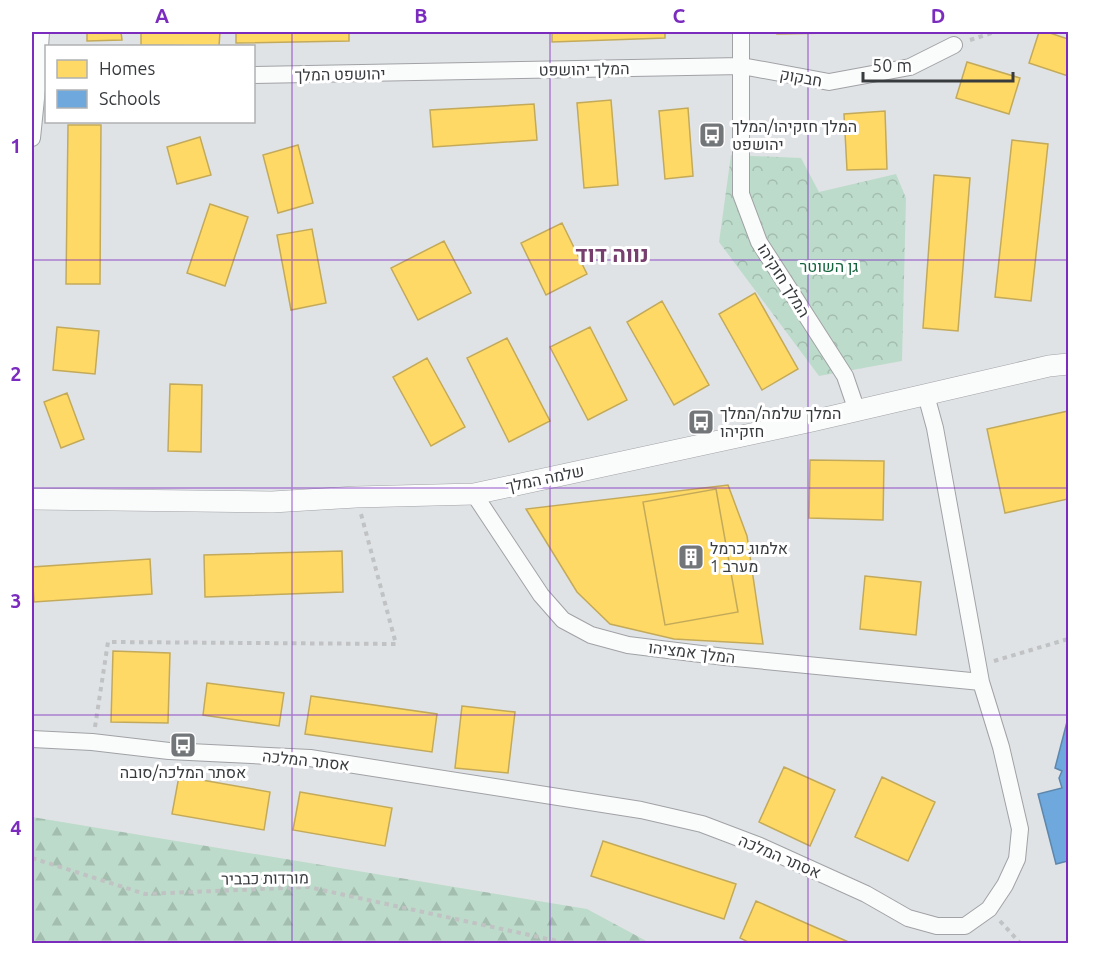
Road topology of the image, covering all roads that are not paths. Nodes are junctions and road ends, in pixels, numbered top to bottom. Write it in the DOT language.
graph roads {
  1 [pos="41,32"];
  2 [pos="741,32"];
  3 [pos="954,45"];
  4 [pos="742,66"];
  5 [pos="427,72"];
  6 [pos="255,75"];
  7 [pos="42,79"];
  8 [pos="32,138"];
  9 [pos="1068,357"];
  10 [pos="1059,365"];
  11 [pos="926,395"];
  12 [pos="857,411"];
  13 [pos="474,494"];
  14 [pos="32,499"];
  15 [pos="979,674"];
  16 [pos="32,739"];
  1 -- 7 [label="street"];
  2 -- 4 [label="street, המלך חזקיהו"];
  3 -- 4 [label="street, חבקוק"];
  4 -- 5 [label="street, המלך יהושפט"];
  4 -- 12 [label="street, המלך חזקיהו"];
  5 -- 6 [label="street, יהושפט המלך"];
  7 -- 8 [label="street"];
  9 -- 10 [label="street, שלמה המלך"];
  10 -- 11 [label="street, שלמה המלך"];
  11 -- 12 [label="street, שלמה המלך"];
  11 -- 15 [label="street, אסתר המלכה"];
  12 -- 13 [label="street, שלמה המלך"];
  13 -- 14 [label="street, שלמה המלך"];
  13 -- 15 [label="street, המלך אמציהו"];
  15 -- 16 [label="street, אסתר המלכה"];
}
